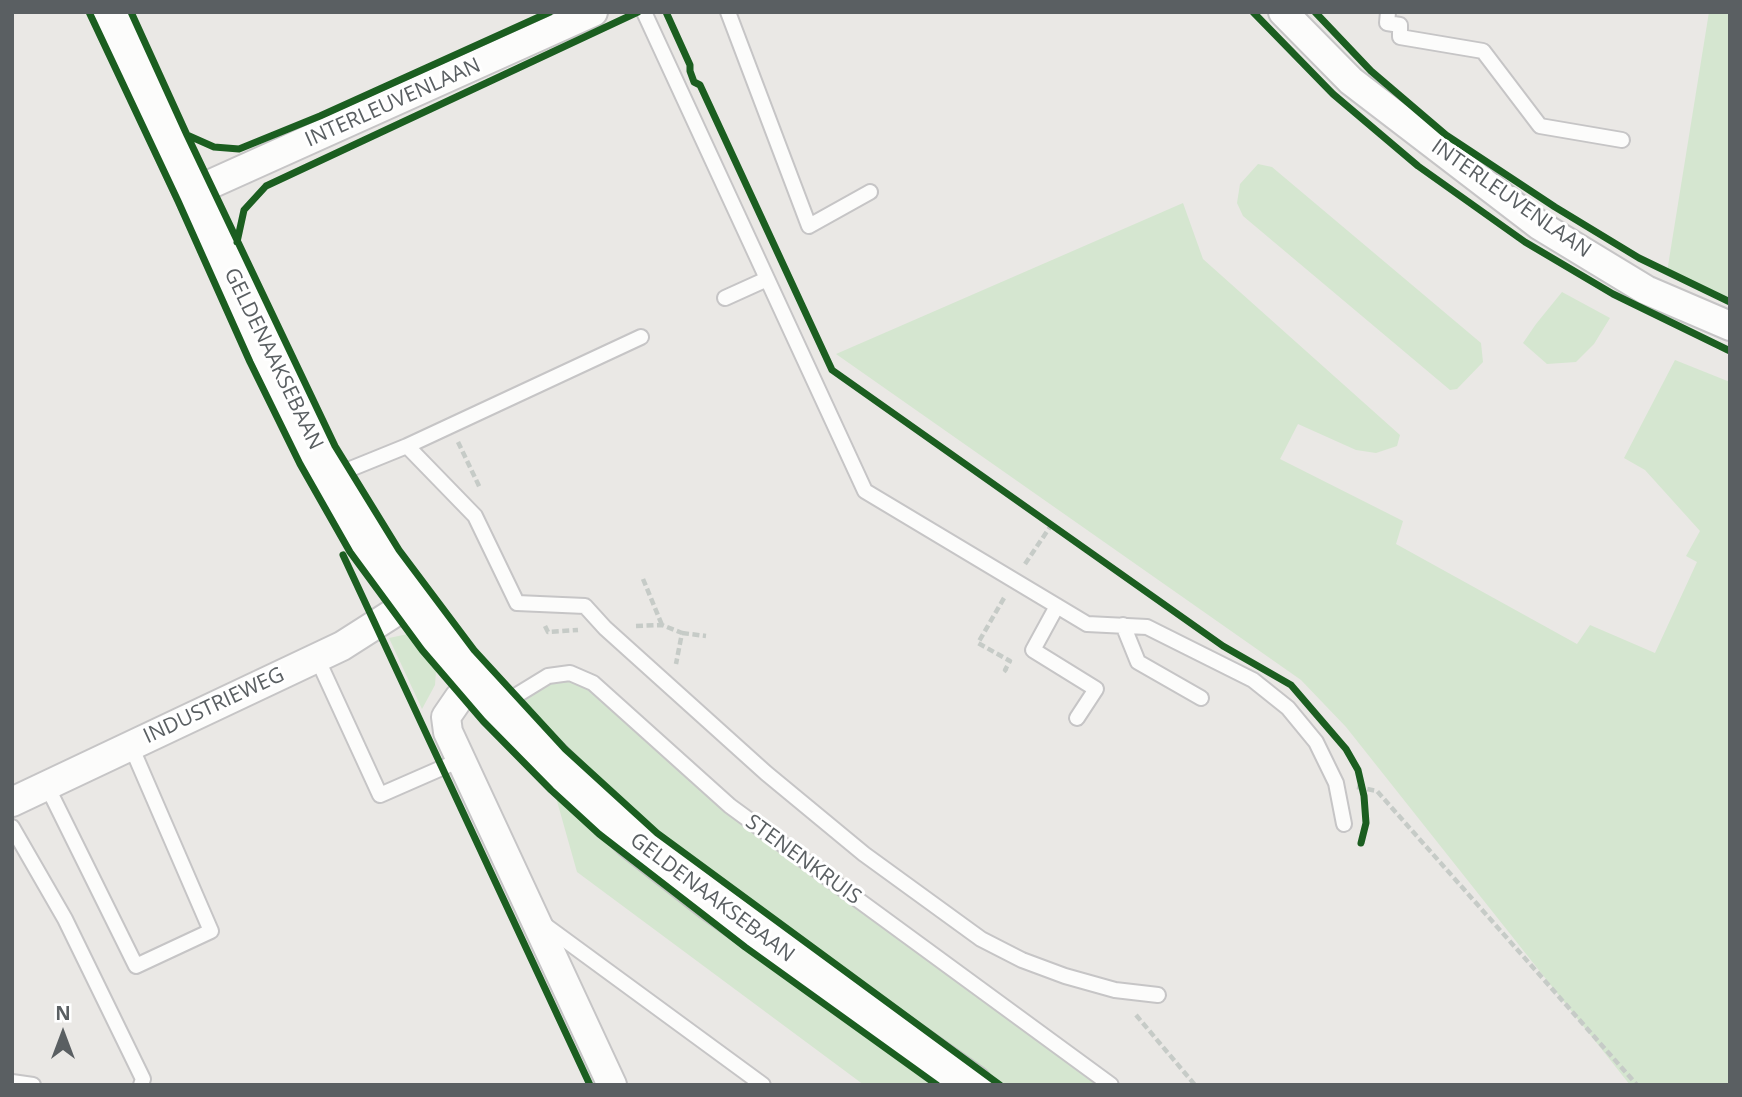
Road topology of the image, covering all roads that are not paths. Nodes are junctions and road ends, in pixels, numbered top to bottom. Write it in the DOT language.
graph roads {
  1 [pos="110,12"];
  2 [pos="593,12"];
  3 [pos="644,12"];
  4 [pos="728,12"];
  5 [pos="1283,12"];
  6 [pos="1388,12"];
  7 [pos="1622,140"];
  8 [pos="193,192"];
  9 [pos="870,192"];
  10 [pos="767,279"];
  11 [pos="725,298"];
  12 [pos="1730,326"];
  13 [pos="641,337"];
  14 [pos="407,446"];
  15 [pos="330,477"];
  16 [pos="411,602"];
  17 [pos="1057,606"];
  18 [pos="1123,625"];
  19 [pos="317,658"];
  20 [pos="487,696"];
  21 [pos="1201,698"];
  22 [pos="1077,718"];
  23 [pos="131,746"];
  24 [pos="460,760"];
  25 [pos="47,786"];
  26 [pos="12,802"];
  27 [pos="1344,824"];
  28 [pos="12,827"];
  29 [pos="533,916"];
  30 [pos="1158,995"];
  31 [pos="12,1082"];
  32 [pos="33,1085"];
  33 [pos="141,1085"];
  34 [pos="612,1085"];
  35 [pos="763,1085"];
  36 [pos="973,1085"];
  37 [pos="1111,1085"];
  1 -- 8 [label="street, GELDENAAKSEBAAN"];
  2 -- 8 [label="street, INTERLEUVENLAAN"];
  3 -- 10 [label="lane"];
  4 -- 9 [label="lane"];
  5 -- 12 [label="street, INTERLEUVENLAAN"];
  6 -- 7 [label="lane"];
  8 -- 15 [label="street, GELDENAAKSEBAAN"];
  10 -- 11 [label="lane"];
  10 -- 17 [label="lane"];
  13 -- 14 [label="lane"];
  14 -- 15 [label="lane"];
  14 -- 30 [label="lane"];
  15 -- 16 [label="street, GELDENAAKSEBAAN"];
  16 -- 19 [label="street, INDUSTRIEWEG"];
  16 -- 20 [label="street, GELDENAAKSEBAAN"];
  17 -- 18 [label="lane"];
  17 -- 22 [label="lane"];
  18 -- 21 [label="lane"];
  18 -- 27 [label="lane"];
  19 -- 23 [label="street, INDUSTRIEWEG"];
  19 -- 24 [label="lane"];
  20 -- 24 [label="street"];
  20 -- 36 [label="street, GELDENAAKSEBAAN"];
  20 -- 37 [label="lane, STENENKRUIS"];
  23 -- 25 [label="street, INDUSTRIEWEG"];
  23 -- 25 [label="lane"];
  24 -- 29 [label="street"];
  25 -- 26 [label="street, INDUSTRIEWEG"];
  28 -- 33 [label="lane"];
  29 -- 34 [label="street"];
  29 -- 35 [label="lane"];
  31 -- 32 [label="lane"];
}
